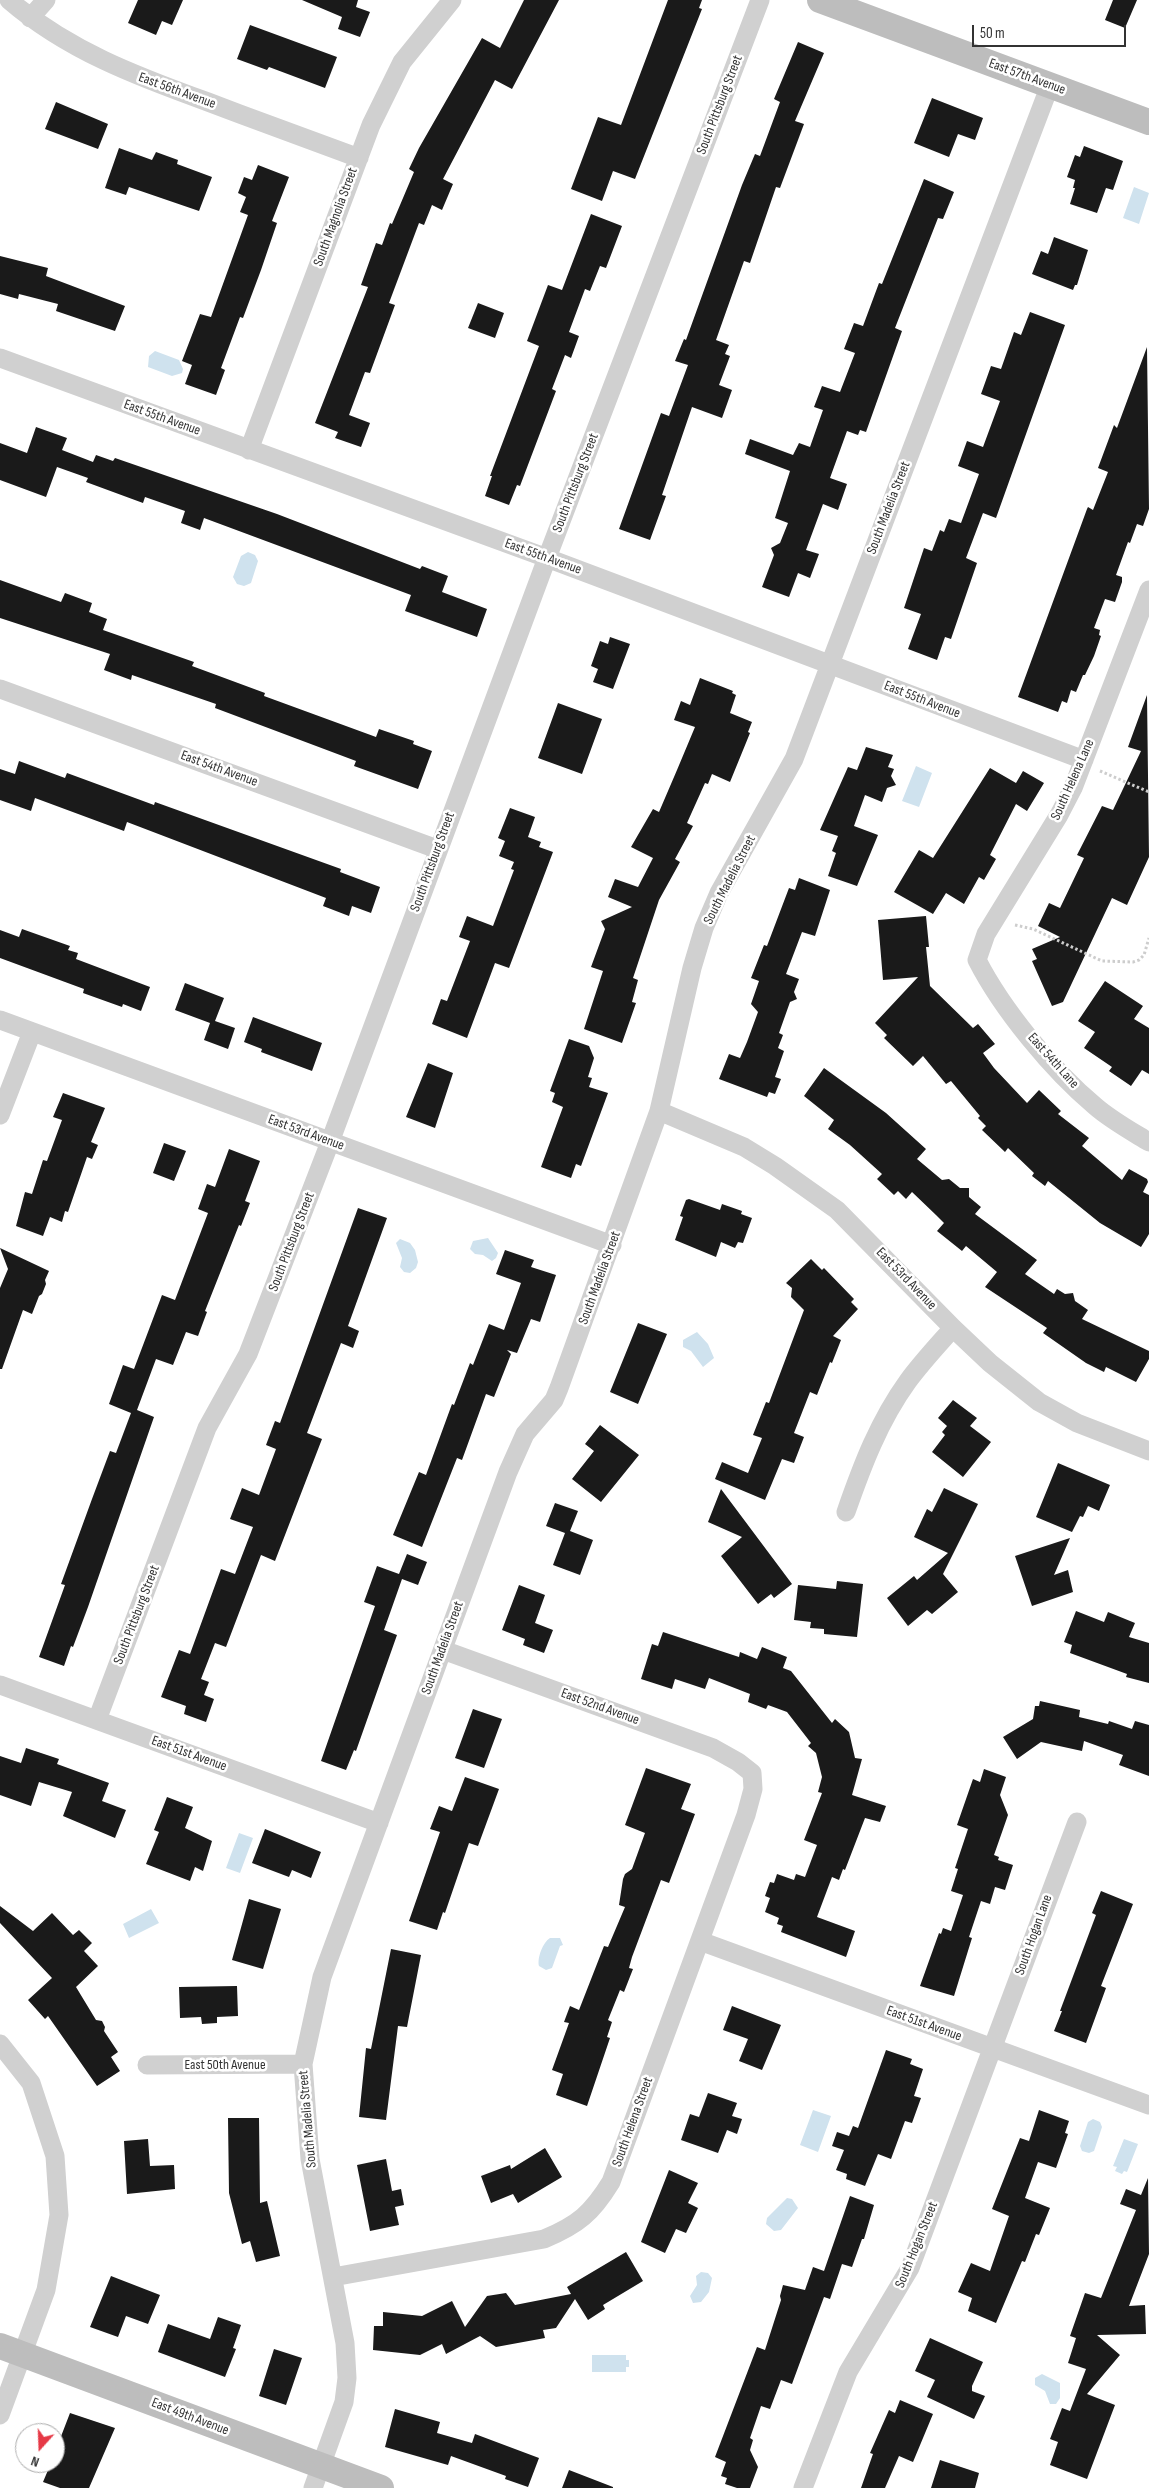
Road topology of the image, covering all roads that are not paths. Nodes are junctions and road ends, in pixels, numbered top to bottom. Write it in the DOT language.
graph roads {
  1 [pos="9,0"];
  2 [pos="46,0"];
  3 [pos="452,0"];
  4 [pos="760,0"];
  5 [pos="820,0"];
  6 [pos="30,18"];
  7 [pos="1050,85"];
  8 [pos="1149,122"];
  9 [pos="358,158"];
  10 [pos="0,358"];
  11 [pos="250,450"];
  12 [pos="547,558"];
  13 [pos="1147,602"];
  14 [pos="830,664"];
  15 [pos="0,688"];
  16 [pos="1090,765"];
  17 [pos="437,849"];
  18 [pos="977,960"];
  19 [pos="0,1020"];
  20 [pos="32,1032"];
  21 [pos="659,1111"];
  22 [pos="0,1115"];
  23 [pos="330,1142"];
  24 [pos="1149,1142"];
  25 [pos="612,1245"];
  26 [pos="953,1328"];
  27 [pos="1149,1451"];
  28 [pos="846,1512"];
  29 [pos="443,1650"];
  30 [pos="0,1684"];
  31 [pos="97,1720"];
  32 [pos="752,1773"];
  33 [pos="1077,1822"];
  34 [pos="379,1823"];
  35 [pos="700,1941"];
  36 [pos="0,2044"];
  37 [pos="992,2048"];
  38 [pos="303,2064"];
  39 [pos="147,2065"];
  40 [pos="1149,2105"];
  41 [pos="333,2277"];
  42 [pos="11,2350"];
  43 [pos="0,2415"];
  44 [pos="317,2477"];
  45 [pos="381,2488"];
  46 [pos="803,2488"];
  1 -- 6 [label="street, East 56th Avenue"];
  2 -- 6 [label="street"];
  3 -- 9 [label="street, South Magnolia Street"];
  4 -- 12 [label="street, South Pittsburg Street"];
  5 -- 7 [label="street, East 57th Avenue"];
  6 -- 9 [label="street, East 56th Avenue"];
  7 -- 8 [label="street, East 57th Avenue"];
  7 -- 14 [label="street, South Madelia Street"];
  9 -- 11 [label="street, South Magnolia Street"];
  10 -- 11 [label="street, East 55th Avenue"];
  11 -- 12 [label="street, East 55th Avenue"];
  12 -- 14 [label="street, East 55th Avenue"];
  12 -- 17 [label="street, South Pittsburg Street"];
  13 -- 16 [label="street, South Helena Lane"];
  14 -- 16 [label="street, East 55th Avenue"];
  14 -- 21 [label="street, South Madelia Street"];
  15 -- 17 [label="street, East 54th Avenue"];
  16 -- 18 [label="street, South Helena Lane"];
  17 -- 23 [label="street, South Pittsburg Street"];
  18 -- 24 [label="street, East 54th Lane"];
  19 -- 20 [label="street, East 53rd Avenue"];
  20 -- 22 [label="street"];
  20 -- 23 [label="street, East 53rd Avenue"];
  21 -- 25 [label="street, South Madelia Street"];
  21 -- 26 [label="street, East 53rd Avenue"];
  23 -- 25 [label="street, East 53rd Avenue"];
  23 -- 31 [label="street, South Pittsburg Street"];
  25 -- 29 [label="street, South Madelia Street"];
  26 -- 27 [label="street, East 53rd Avenue"];
  26 -- 28 [label="street"];
  29 -- 32 [label="street, East 52nd Avenue"];
  29 -- 34 [label="street, South Madelia Street"];
  30 -- 31 [label="street, East 51st Avenue"];
  31 -- 34 [label="street, East 51st Avenue"];
  32 -- 35 [label="street, South Helena Street"];
  33 -- 37 [label="street, South Hogan Lane"];
  34 -- 38 [label="street, South Madelia Street"];
  35 -- 37 [label="street, East 51st Avenue"];
  35 -- 41 [label="street, South Helena Street"];
  36 -- 42 [label="street"];
  37 -- 40 [label="street, East 51st Avenue"];
  37 -- 46 [label="street, South Hogan Street"];
  38 -- 39 [label="street, East 50th Avenue"];
  38 -- 41 [label="street, South Madelia Street"];
  41 -- 44 [label="street, South Madelia Street"];
  42 -- 43 [label="street"];
  42 -- 44 [label="street, East 49th Avenue"];
  44 -- 45 [label="street, East 49th Avenue"];
}
